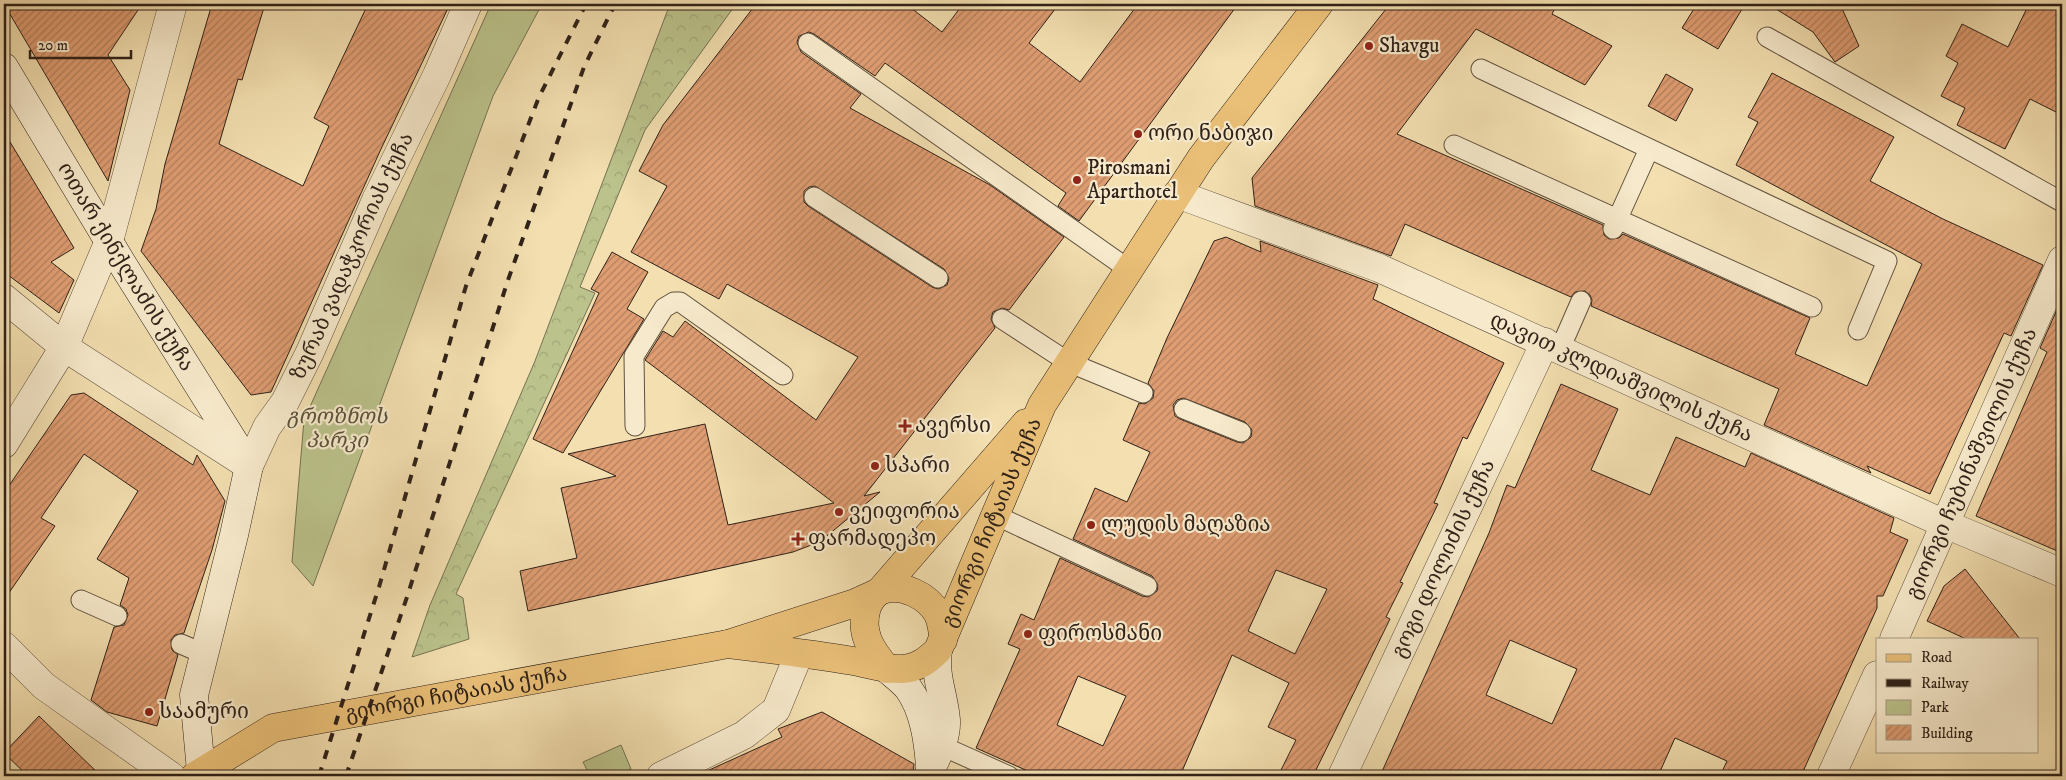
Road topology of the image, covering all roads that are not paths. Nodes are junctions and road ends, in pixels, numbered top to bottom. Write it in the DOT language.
graph roads {
  1 [pos="173,4"];
  2 [pos="468,4"];
  3 [pos="1320,4"];
  4 [pos="1767,37"];
  5 [pos="808,43"];
  6 [pos="4,67"];
  7 [pos="1481,69"];
  8 [pos="1454,145"];
  9 [pos="1649,149"];
  10 [pos="1177,194"];
  11 [pos="814,197"];
  12 [pos="2062,202"];
  13 [pos="1615,224"];
  14 [pos="109,242"];
  15 [pos="2062,260"];
  16 [pos="1128,269"];
  17 [pos="938,278"];
  18 [pos="4,298"];
  19 [pos="1581,301"];
  20 [pos="1812,307"];
  21 [pos="1002,319"];
  22 [pos="1858,330"];
  23 [pos="1553,346"];
  24 [pos="64,347"];
  25 [pos="1068,362"];
  26 [pos="783,375"];
  27 [pos="1143,393"];
  28 [pos="1042,405"];
  29 [pos="1184,409"];
  30 [pos="634,426"];
  31 [pos="1241,432"];
  32 [pos="4,444"];
  33 [pos="249,466"];
  34 [pos="995,515"];
  35 [pos="1945,524"];
  36 [pos="2062,573"];
  37 [pos="1147,586"];
  38 [pos="878,592"];
  39 [pos="81,600"];
  40 [pos="117,616"];
  41 [pos="1894,638"];
  42 [pos="728,644"];
  43 [pos="941,645"];
  44 [pos="4,646"];
  45 [pos="799,654"];
  46 [pos="887,669"];
  47 [pos="1876,677"];
  48 [pos="942,746"];
  49 [pos="929,773"];
  50 [pos="198,774"];
  51 [pos="171,776"];
  52 [pos="661,776"];
  53 [pos="1009,776"];
  54 [pos="1342,776"];
  55 [pos="1831,776"];
  1 -- 14 [label="street"];
  2 -- 33 [label="street, ზურაბ ვადაჭკორიას ქუჩა"];
  3 -- 10 [label="main road, გიორგი ჩიტაიას ქუჩა"];
  4 -- 12 [label="lane"];
  5 -- 16 [label="lane"];
  6 -- 14 [label="street, ოთარ ქინქლაძის ქუჩა"];
  7 -- 9 [label="lane"];
  8 -- 13 [label="lane"];
  9 -- 13 [label="lane"];
  9 -- 22 [label="lane"];
  10 -- 16 [label="main road, გიორგი ჩიტაიას ქუჩა"];
  10 -- 23 [label="street, დავით კლდიაშვილის ქუჩა"];
  11 -- 17 [label="lane"];
  13 -- 20 [label="lane"];
  14 -- 24 [label="street"];
  14 -- 33 [label="street, ოთარ ქინქლაძის ქუჩა"];
  15 -- 35 [label="street, გიორგი ჩუბინაშვილის ქუჩა"];
  16 -- 25 [label="main road, გიორგი ჩიტაიას ქუჩა"];
  18 -- 24 [label="street"];
  19 -- 23 [label="lane"];
  21 -- 25 [label="lane"];
  23 -- 35 [label="street, დავით კლდიაშვილის ქუჩა"];
  23 -- 54 [label="street, გოგი დოლიძის ქუჩა"];
  24 -- 32 [label="street"];
  24 -- 33 [label="street"];
  25 -- 27 [label="lane"];
  25 -- 28 [label="main road, გიორგი ჩიტაიას ქუჩა"];
  26 -- 30 [label="lane"];
  28 -- 34 [label="main road, გიორგი ჩიტაიას ქუჩა"];
  28 -- 38 [label="main road, გიორგი ჩიტაიას ქუჩა"];
  29 -- 31 [label="lane"];
  33 -- 50 [label="street, ზურაბ ვადაჭკორიას ქუჩა"];
  34 -- 37 [label="lane"];
  34 -- 43 [label="main road, გიორგი ჩიტაიას ქუჩა"];
  35 -- 36 [label="street, დავით კლდიაშვილის ქუჩა"];
  35 -- 41 [label="street, გიორგი ჩუბინაშვილის ქუჩა"];
  38 -- 42 [label="main road, გიორგი ჩიტაიას ქუჩა"];
  38 -- 43 [label="main road"];
  38 -- 46 [label="main road"];
  39 -- 40 [label="lane"];
  42 -- 45 [label="main road, გიორგი ჩიტაიას ქუჩა"];
  42 -- 50 [label="main road, გიორგი ჩიტაიას ქუჩა"];
  43 -- 46 [label="main road"];
  43 -- 48 [label="street"];
  44 -- 51 [label="street"];
  45 -- 46 [label="main road, გიორგი ჩიტაიას ქუჩა"];
  45 -- 52 [label="street"];
  46 -- 49 [label="street"];
  47 -- 55 [label="street"];
  48 -- 49 [label="street"];
  48 -- 53 [label="lane"];
}
